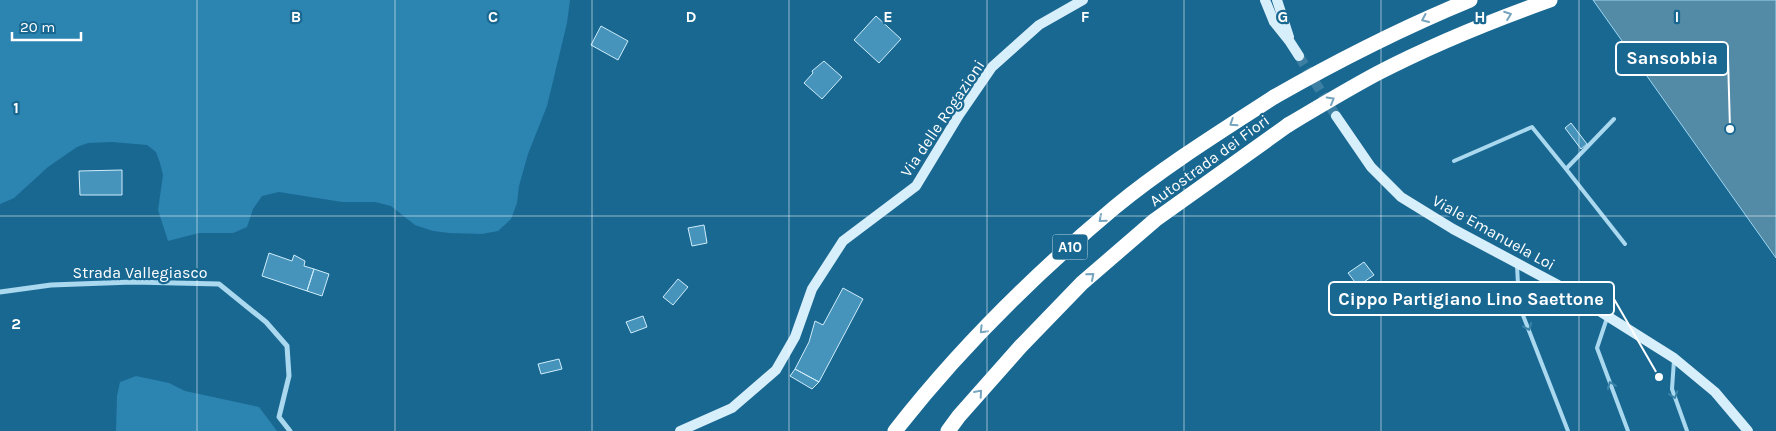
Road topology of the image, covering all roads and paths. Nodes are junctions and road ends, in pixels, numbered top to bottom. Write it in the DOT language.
graph roads {
  1 [pos="1083,0"];
  2 [pos="1264,0"];
  3 [pos="1277,0"];
  4 [pos="1470,0"];
  5 [pos="1550,0"];
  6 [pos="1290,42"];
  7 [pos="1299,56"];
  8 [pos="1336,116"];
  9 [pos="1614,120"];
  10 [pos="1454,161"];
  11 [pos="1566,169"];
  12 [pos="1625,244"];
  13 [pos="1517,263"];
  14 [pos="0,292"];
  15 [pos="1608,316"];
  16 [pos="1674,358"];
  17 [pos="290,431"];
  18 [pos="680,431"];
  19 [pos="895,431"];
  20 [pos="948,431"];
  21 [pos="1568,431"];
  22 [pos="1628,431"];
  23 [pos="1687,431"];
  24 [pos="1748,431"];
  1 -- 18 [label="street, Via delle Rogazioni"];
  2 -- 6 [label="street"];
  3 -- 6 [label="street"];
  4 -- 19 [label="highway, Autostrada dei Fiori / A10, one-way, bridge"];
  20 -- 5 [label="highway, Autostrada dei Fiori / A10, one-way, bridge"];
  6 -- 7 [label="street"];
  8 -- 13 [label="street, Viale Emanuela Loi"];
  9 -- 11 [label="lane"];
  10 -- 11 [label="lane"];
  11 -- 12 [label="lane"];
  13 -- 15 [label="street, Viale Emanuela Loi"];
  13 -- 21 [label="lane, one-way"];
  14 -- 17 [label="street, Strada Vallegiasco"];
  15 -- 16 [label="street, Viale Emanuela Loi"];
  22 -- 15 [label="lane, one-way"];
  16 -- 23 [label="lane, one-way"];
  16 -- 24 [label="street, Viale Emanuela Loi"];
}
